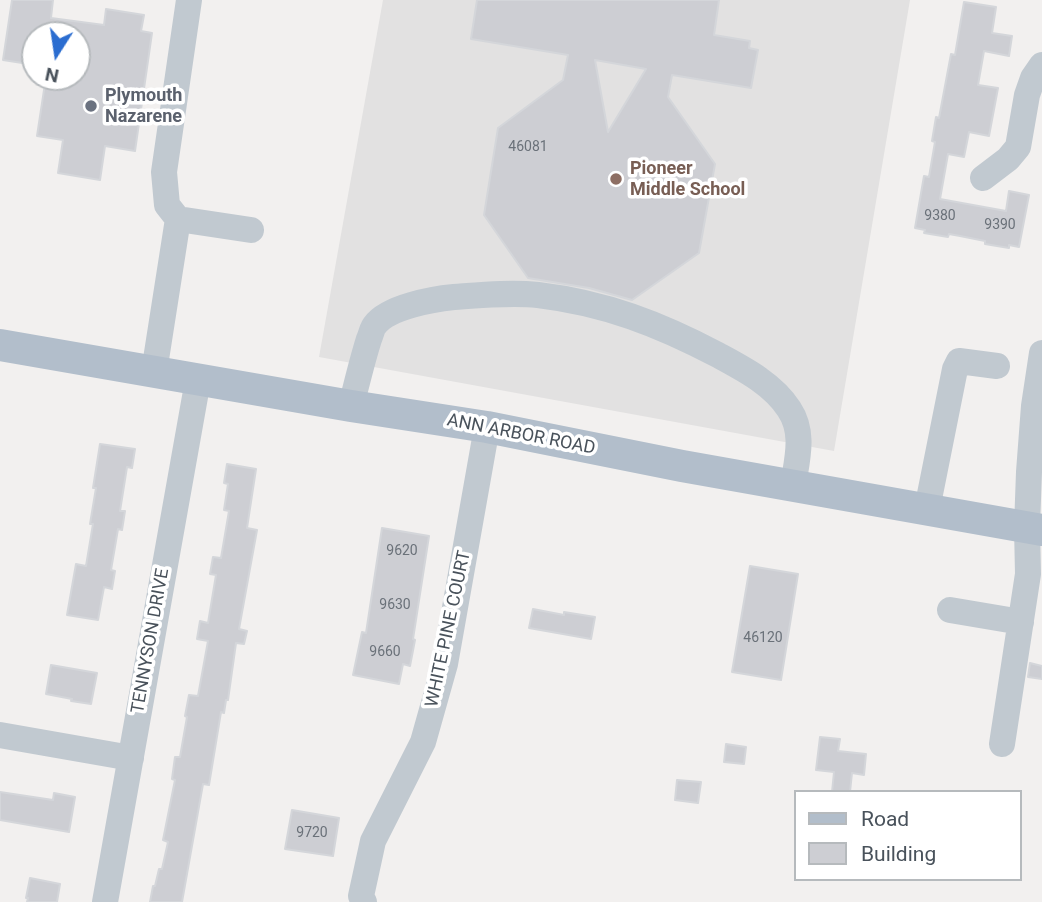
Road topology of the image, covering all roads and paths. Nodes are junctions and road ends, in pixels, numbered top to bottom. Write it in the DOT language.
graph roads {
  1 [pos="189,0"];
  2 [pos="1042,65"];
  3 [pos="983,178"];
  4 [pos="178,219"];
  5 [pos="251,230"];
  6 [pos="0,345"];
  7 [pos="1042,353"];
  8 [pos="997,366"];
  9 [pos="154,372"];
  10 [pos="198,380"];
  11 [pos="351,406"];
  12 [pos="487,427"];
  13 [pos="793,486"];
  14 [pos="927,509"];
  15 [pos="1035,528"];
  16 [pos="950,610"];
  17 [pos="1021,622"];
  18 [pos="0,735"];
  19 [pos="1002,744"];
  20 [pos="131,758"];
  21 [pos="105,902"];
  22 [pos="364,902"];
  1 -- 4 [label="street"];
  2 -- 3 [label="street"];
  4 -- 5 [label="street"];
  4 -- 9 [label="street"];
  6 -- 9 [label="main road, ANN ARBOR ROAD"];
  7 -- 15 [label="street"];
  8 -- 14 [label="street"];
  9 -- 10 [label="main road, ANN ARBOR ROAD"];
  10 -- 11 [label="main road, ANN ARBOR ROAD"];
  10 -- 20 [label="street, TENNYSON DRIVE"];
  11 -- 12 [label="main road, ANN ARBOR ROAD"];
  11 -- 13 [label="street"];
  12 -- 13 [label="main road, ANN ARBOR ROAD"];
  12 -- 22 [label="street, WHITE PINE COURT"];
  13 -- 14 [label="main road, ANN ARBOR ROAD"];
  14 -- 15 [label="main road, ANN ARBOR ROAD"];
  15 -- 17 [label="street"];
  16 -- 17 [label="street"];
  17 -- 19 [label="street"];
  18 -- 20 [label="street"];
  20 -- 21 [label="street, TENNYSON DRIVE"];
}
